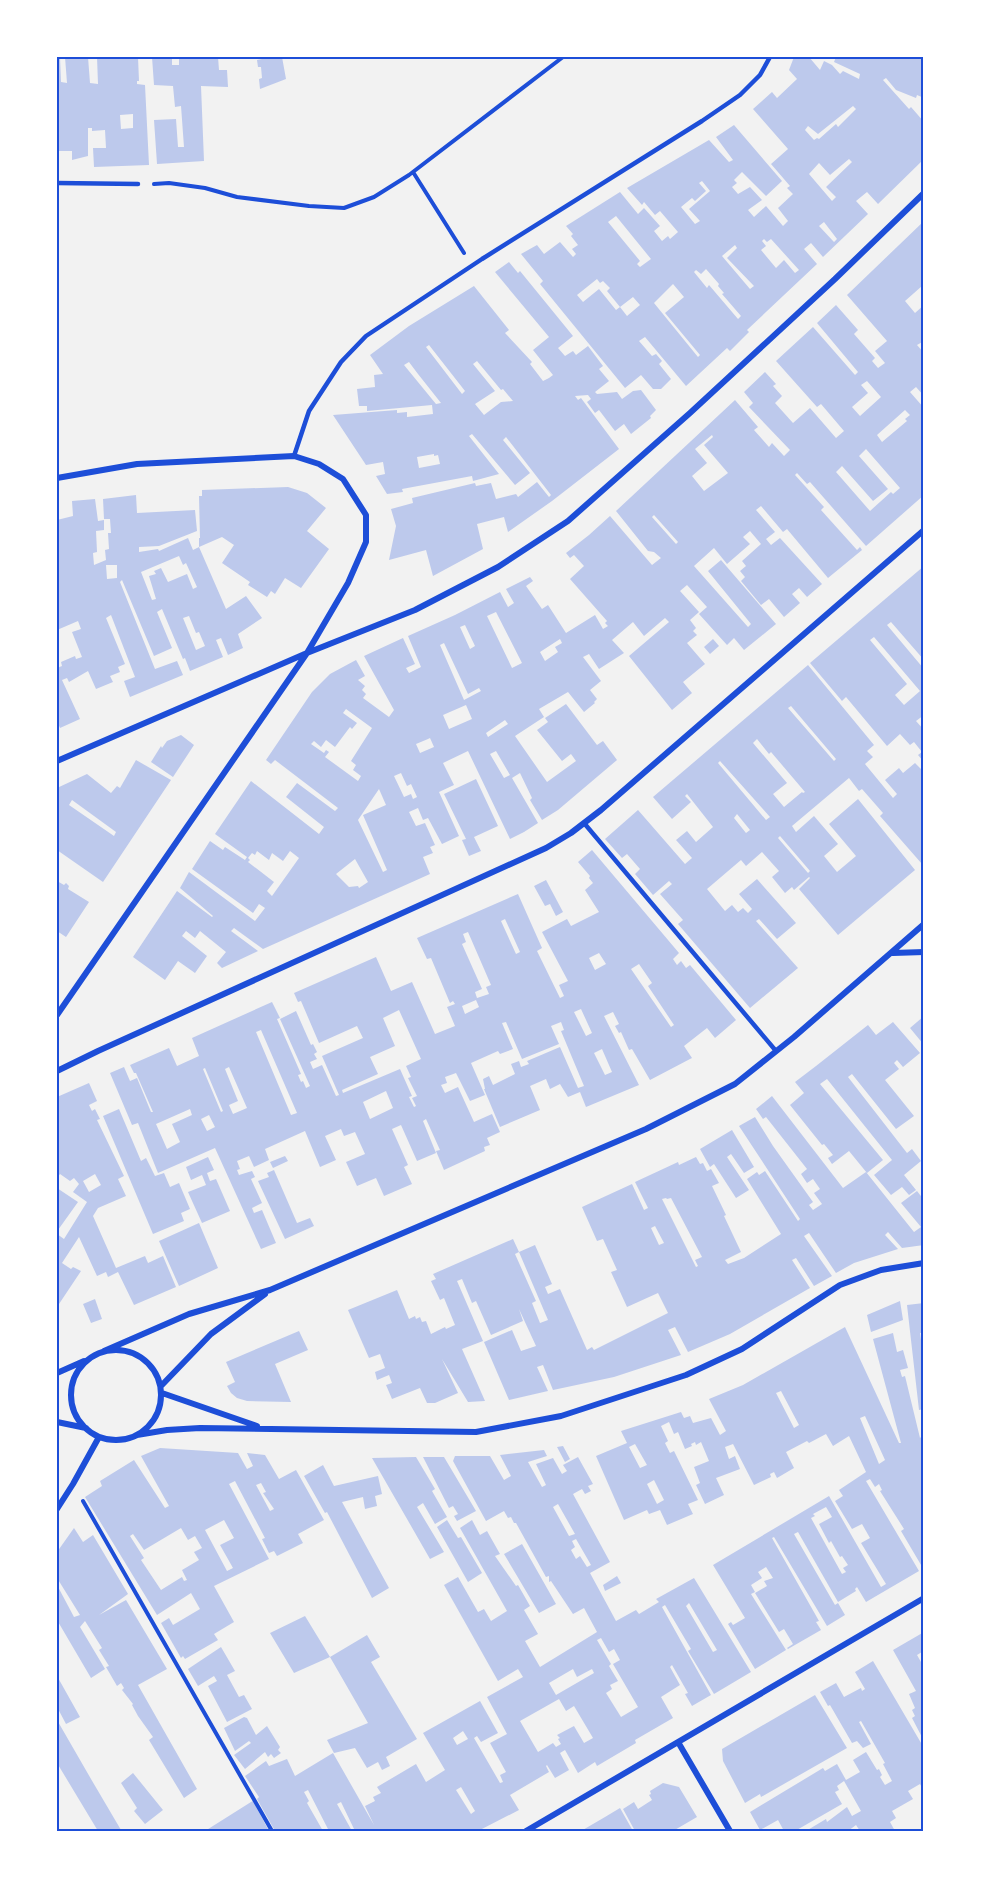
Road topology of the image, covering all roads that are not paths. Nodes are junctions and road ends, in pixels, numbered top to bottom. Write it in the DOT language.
graph roads {
  1 [pos="770,57"];
  2 [pos="57,183"];
  3 [pos="138,184"];
  4 [pos="924,193"];
  5 [pos="294,456"];
  6 [pos="57,478"];
  7 [pos="924,530"];
  8 [pos="307,653"];
  9 [pos="57,761"];
  10 [pos="584,823"];
  11 [pos="924,924"];
  12 [pos="924,952"];
  13 [pos="893,953"];
  14 [pos="57,1015"];
  15 [pos="776,1051"];
  16 [pos="57,1071"];
  17 [pos="924,1263"];
  18 [pos="270,1290"];
  19 [pos="104,1350"];
  20 [pos="87,1359"];
  21 [pos="57,1373"];
  22 [pos="162,1389"];
  23 [pos="57,1422"];
  24 [pos="86,1428"];
  25 [pos="260,1428"];
  26 [pos="137,1435"];
  27 [pos="99,1437"];
  28 [pos="57,1509"];
  29 [pos="924,1598"];
  30 [pos="678,1742"];
  31 [pos="526,1831"];
  32 [pos="730,1831"];
  1 -- 5 [label="lane"];
  2 -- 3 [label="lane"];
  4 -- 8 [label="street"];
  5 -- 6 [label="street"];
  5 -- 8 [label="street"];
  7 -- 10 [label="street"];
  8 -- 9 [label="street"];
  8 -- 14 [label="street"];
  10 -- 15 [label="lane"];
  10 -- 16 [label="street"];
  11 -- 13 [label="street"];
  12 -- 13 [label="street"];
  13 -- 15 [label="street"];
  15 -- 18 [label="street"];
  17 -- 25 [label="street"];
  18 -- 19 [label="street"];
  18 -- 22 [label="street"];
  19 -- 20 [label="street"];
  19 -- 22 [label="street"];
  20 -- 21 [label="street"];
  20 -- 24 [label="street"];
  22 -- 25 [label="street"];
  22 -- 26 [label="street"];
  23 -- 24 [label="street"];
  24 -- 27 [label="street"];
  25 -- 26 [label="street"];
  26 -- 27 [label="street"];
  27 -- 28 [label="street"];
  29 -- 30 [label="street"];
  30 -- 31 [label="street"];
  30 -- 32 [label="street"];
}
